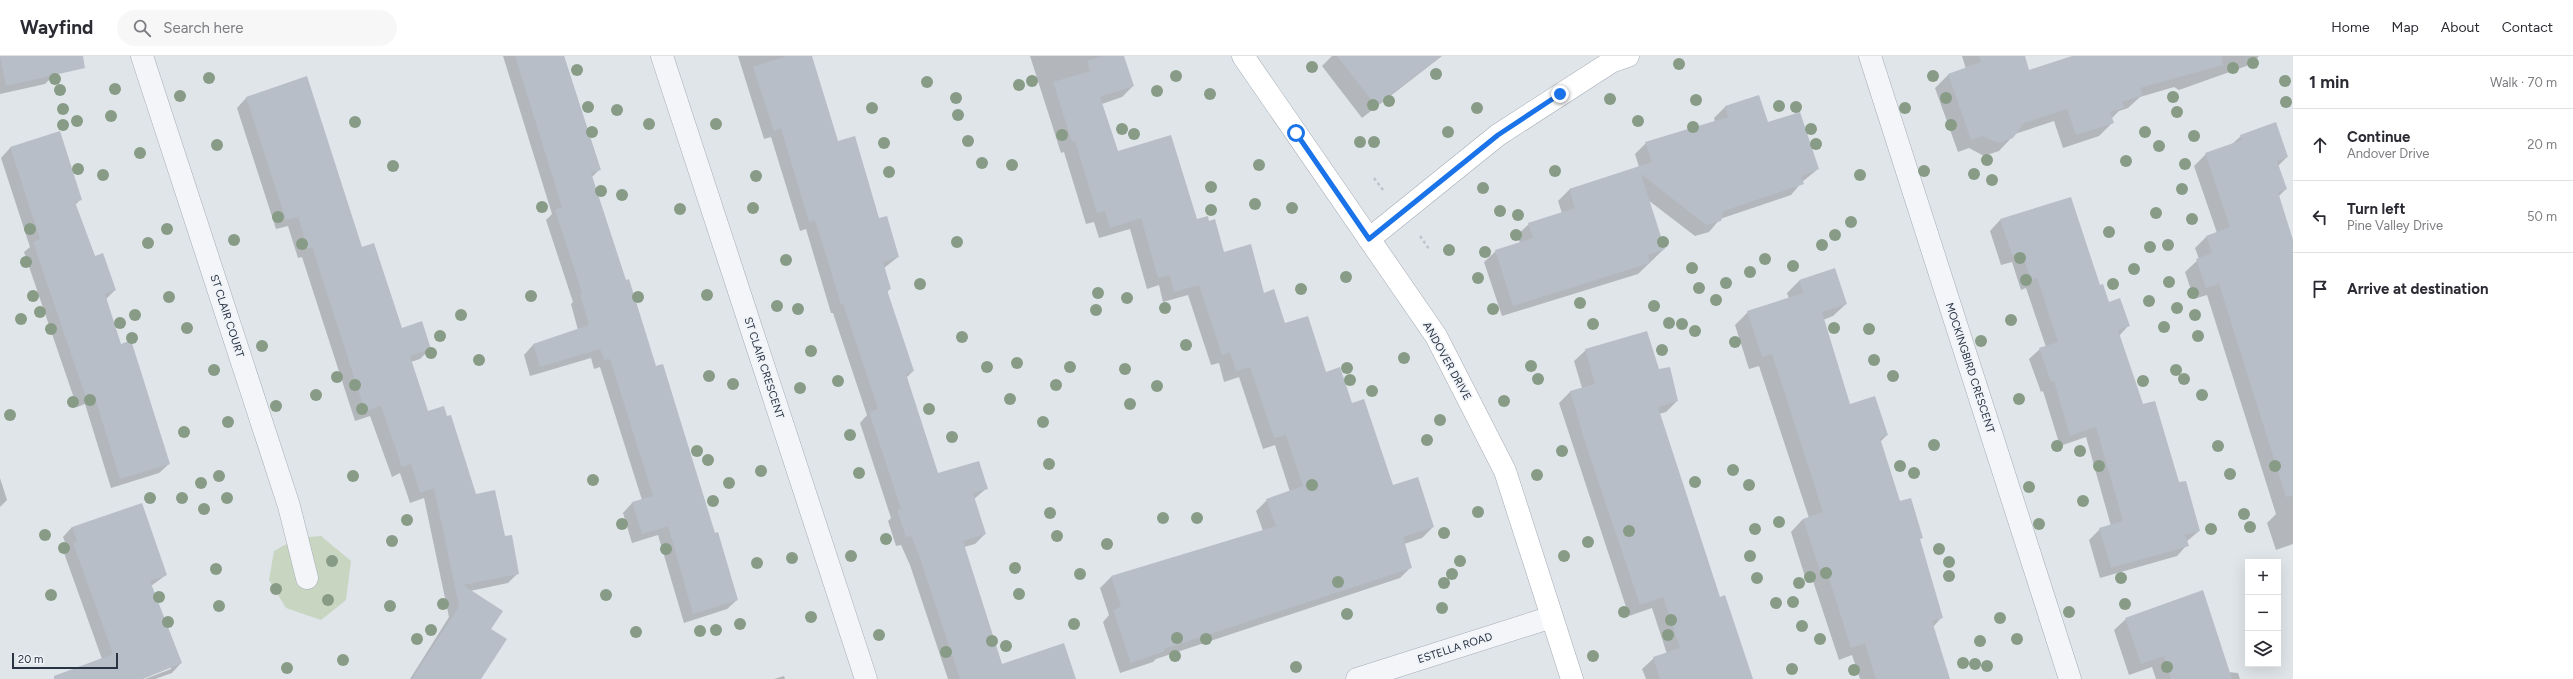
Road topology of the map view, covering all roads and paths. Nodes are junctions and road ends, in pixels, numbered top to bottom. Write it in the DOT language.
graph roads {
  1 [pos="142,56"];
  2 [pos="662,56"];
  3 [pos="1243,56"];
  4 [pos="1628,56"];
  5 [pos="1870,56"];
  6 [pos="1369,239"];
  7 [pos="307,578"];
  8 [pos="1552,616"];
  9 [pos="866,679"];
  10 [pos="1357,679"];
  11 [pos="1572,679"];
  12 [pos="2070,679"];
  1 -- 7 [label="street, ST CLAIR COURT"];
  2 -- 9 [label="street, ST CLAIR CRESCENT"];
  3 -- 6 [label="street, ANDOVER DRIVE"];
  4 -- 6 [label="street"];
  5 -- 12 [label="street, MOCKINGBIRD CRESCENT"];
  6 -- 8 [label="street, ANDOVER DRIVE"];
  8 -- 10 [label="street, ESTELLA ROAD"];
  8 -- 11 [label="street, ANDOVER DRIVE"];
}
